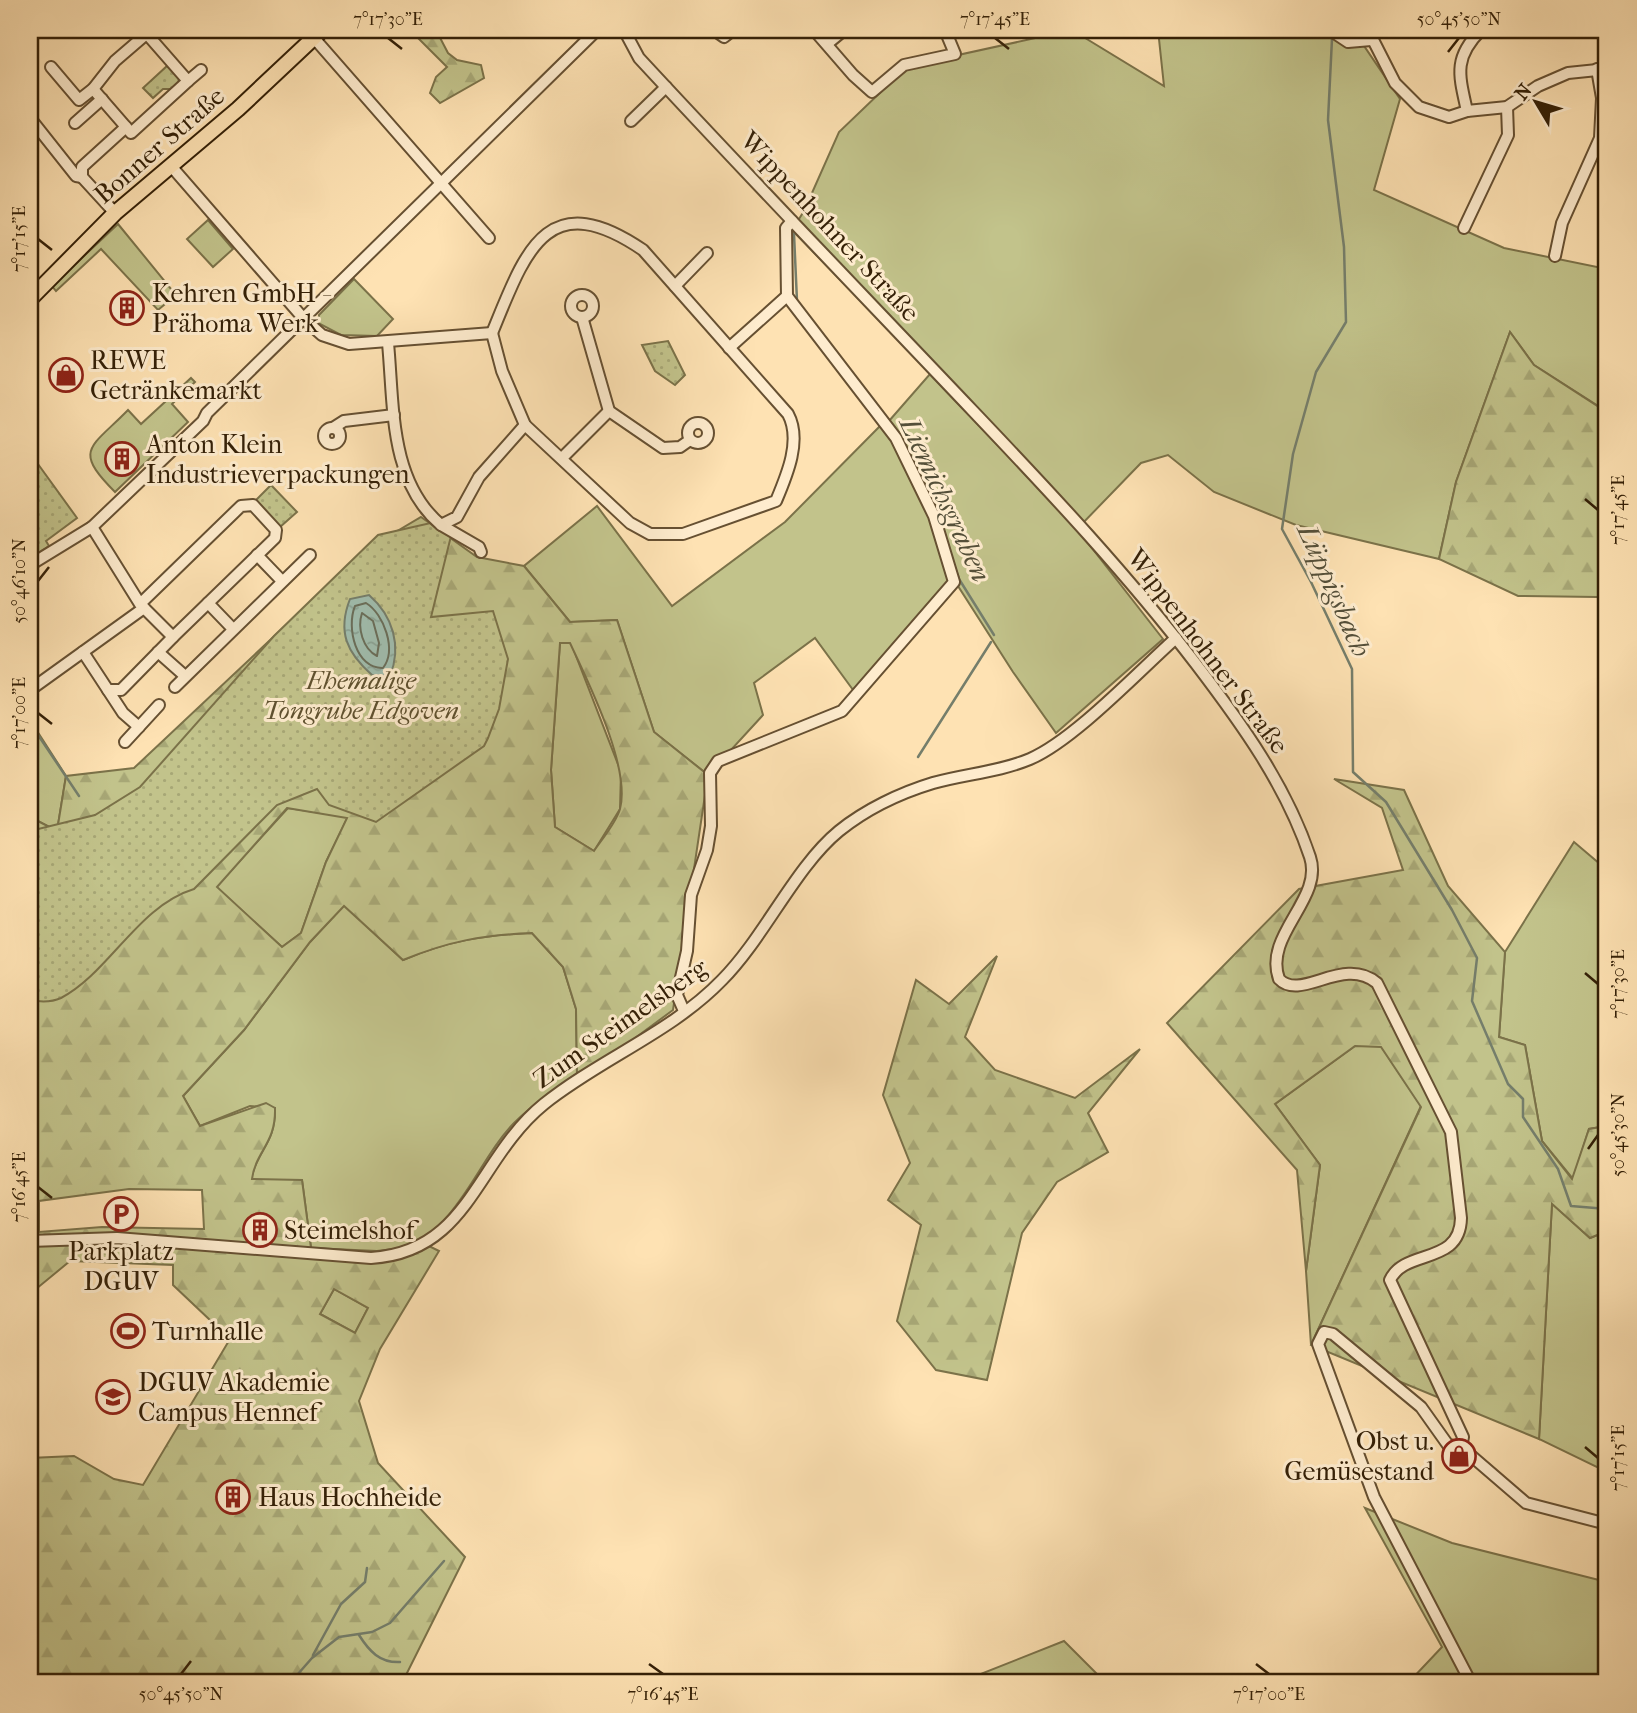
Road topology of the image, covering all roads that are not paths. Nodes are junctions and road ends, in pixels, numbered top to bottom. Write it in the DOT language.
graph roads {
  1 [pos="34,30"];
  2 [pos="597,30"];
  3 [pos="624,30"];
  4 [pos="714,30"];
  5 [pos="733,30"];
  6 [pos="814,30"];
  7 [pos="844,30"];
  8 [pos="945,30"];
  9 [pos="1330,30"];
  10 [pos="1481,30"];
  11 [pos="148,32"];
  12 [pos="315,32"];
  13 [pos="30,35"];
  14 [pos="1370,35"];
  15 [pos="827,44"];
  16 [pos="51,67"];
  17 [pos="1602,69"];
  18 [pos="201,70"];
  19 [pos="188,81"];
  20 [pos="666,87"];
  21 [pos="93,89"];
  22 [pos="102,99"];
  23 [pos="1507,107"];
  24 [pos="1467,111"];
  25 [pos="30,118"];
  26 [pos="631,121"];
  27 [pos="75,123"];
  28 [pos="126,127"];
  29 [pos="171,166"];
  30 [pos="82,177"];
  31 [pos="443,183"];
  32 [pos="115,214"];
  33 [pos="792,221"];
  34 [pos="1464,228"];
  35 [pos="489,238"];
  36 [pos="707,253"];
  37 [pos="1555,256"];
  38 [pos="675,286"];
  39 [pos="787,296"];
  40 [pos="30,299"];
  41 [pos="582,317"];
  42 [pos="304,319"];
  43 [pos="492,333"];
  44 [pos="388,342"];
  45 [pos="729,348"];
  46 [pos="609,411"];
  47 [pos="394,415"];
  48 [pos="525,425"];
  49 [pos="690,440"];
  50 [pos="325,442"];
  51 [pos="562,458"];
  52 [pos="441,525"];
  53 [pos="92,527"];
  54 [pos="481,552"];
  55 [pos="257,555"];
  56 [pos="310,555"];
  57 [pos="30,565"];
  58 [pos="282,581"];
  59 [pos="208,603"];
  60 [pos="142,606"];
  61 [pos="233,629"];
  62 [pos="173,637"];
  63 [pos="1176,638"];
  64 [pos="83,652"];
  65 [pos="158,652"];
  66 [pos="185,676"];
  67 [pos="175,687"];
  68 [pos="30,690"];
  69 [pos="108,690"];
  70 [pos="159,705"];
  71 [pos="139,727"];
  72 [pos="125,742"];
  73 [pos="684,1011"];
  74 [pos="30,1241"];
  75 [pos="1461,1447"];
  76 [pos="1607,1524"];
  77 [pos="1471,1683"];
  1 -- 13 [label="street"];
  2 -- 31 [label="street"];
  3 -- 20 [label="street, Wippenhohner Straße"];
  4 -- 5 [label="street"];
  6 -- 15 [label="street"];
  7 -- 15 [label="street"];
  8 -- 15 [label="street"];
  9 -- 14 [label="street"];
  10 -- 24 [label="street"];
  11 -- 19 [label="street"];
  11 -- 21 [label="street"];
  12 -- 29 [label="main road, Bonner Straße"];
  12 -- 31 [label="street"];
  14 -- 24 [label="street"];
  16 -- 21 [label="street"];
  17 -- 23 [label="street"];
  17 -- 37 [label="street"];
  18 -- 19 [label="street"];
  19 -- 28 [label="street"];
  20 -- 26 [label="street"];
  20 -- 33 [label="street, Wippenhohner Straße"];
  21 -- 22 [label="street"];
  22 -- 27 [label="street"];
  22 -- 28 [label="street"];
  23 -- 24 [label="street"];
  23 -- 34 [label="street"];
  25 -- 30 [label="street"];
  28 -- 30 [label="street"];
  29 -- 32 [label="main road, Bonner Straße"];
  29 -- 42 [label="street"];
  30 -- 32 [label="street"];
  31 -- 35 [label="street"];
  31 -- 42 [label="street"];
  32 -- 40 [label="main road, Bonner Straße"];
  33 -- 39 [label="street"];
  33 -- 63 [label="street, Wippenhohner Straße"];
  36 -- 38 [label="street"];
  38 -- 43 [label="street"];
  38 -- 45 [label="street"];
  39 -- 45 [label="street"];
  39 -- 73 [label="street"];
  41 -- 46 [label="street"];
  42 -- 44 [label="street"];
  42 -- 53 [label="street"];
  43 -- 44 [label="street"];
  43 -- 48 [label="street"];
  44 -- 47 [label="street"];
  45 -- 51 [label="street"];
  46 -- 49 [label="street"];
  46 -- 51 [label="street"];
  47 -- 50 [label="street"];
  47 -- 52 [label="street"];
  48 -- 51 [label="street"];
  48 -- 52 [label="street"];
  52 -- 54 [label="street"];
  53 -- 57 [label="street"];
  53 -- 60 [label="street"];
  55 -- 58 [label="street"];
  55 -- 59 [label="street"];
  55 -- 60 [label="street"];
  56 -- 58 [label="street"];
  58 -- 61 [label="street"];
  59 -- 61 [label="street"];
  59 -- 62 [label="street"];
  60 -- 62 [label="street"];
  60 -- 64 [label="street"];
  61 -- 66 [label="street"];
  62 -- 65 [label="street"];
  63 -- 73 [label="street, Zum Steimelsberg"];
  63 -- 75 [label="street, Wippenhohner Straße"];
  64 -- 68 [label="street"];
  64 -- 69 [label="street"];
  65 -- 66 [label="street"];
  65 -- 69 [label="street"];
  66 -- 67 [label="street"];
  69 -- 71 [label="street"];
  70 -- 71 [label="street"];
  71 -- 72 [label="street"];
  73 -- 74 [label="street, Zum Steimelsberg"];
  75 -- 76 [label="street"];
  75 -- 77 [label="street"];
}
